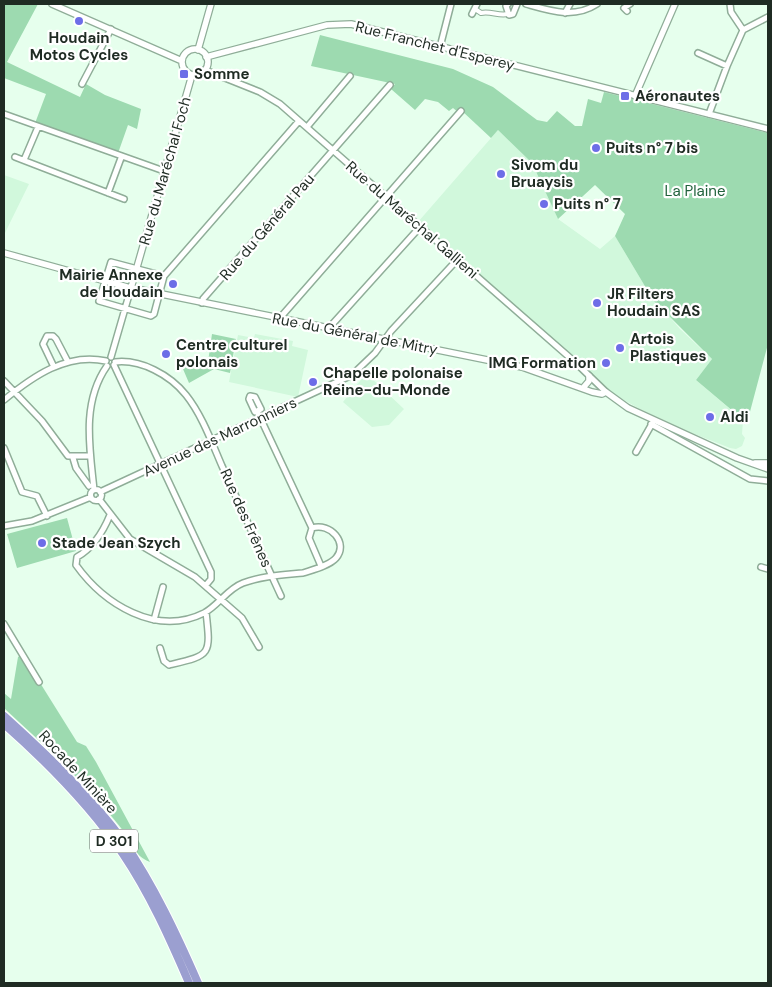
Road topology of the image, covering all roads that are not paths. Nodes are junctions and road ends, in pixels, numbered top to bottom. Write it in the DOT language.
graph roads {
  1 [pos="52,4"];
  2 [pos="211,4"];
  3 [pos="451,4"];
  4 [pos="508,4"];
  5 [pos="517,4"];
  6 [pos="526,4"];
  7 [pos="571,4"];
  8 [pos="597,4"];
  9 [pos="630,4"];
  10 [pos="675,4"];
  11 [pos="730,4"];
  12 [pos="475,9"];
  13 [pos="579,11"];
  14 [pos="627,11"];
  15 [pos="565,13"];
  16 [pos="508,14"];
  17 [pos="768,17"];
  18 [pos="111,29"];
  19 [pos="743,30"];
  20 [pos="440,47"];
  21 [pos="198,50"];
  22 [pos="698,53"];
  23 [pos="206,57"];
  24 [pos="182,61"];
  25 [pos="727,66"];
  26 [pos="205,70"];
  27 [pos="192,75"];
  28 [pos="350,76"];
  29 [pos="82,84"];
  30 [pos="390,86"];
  31 [pos="635,96"];
  32 [pos="461,111"];
  33 [pos="4,114"];
  34 [pos="709,114"];
  35 [pos="299,121"];
  36 [pos="38,127"];
  37 [pos="307,127"];
  38 [pos="768,129"];
  39 [pos="333,152"];
  40 [pos="15,157"];
  41 [pos="122,158"];
  42 [pos="24,160"];
  43 [pos="164,171"];
  44 [pos="108,193"];
  45 [pos="386,197"];
  46 [pos="124,199"];
  47 [pos="420,227"];
  48 [pos="4,253"];
  49 [pos="456,260"];
  50 [pos="137,267"];
  51 [pos="164,276"];
  52 [pos="105,282"];
  53 [pos="131,288"];
  54 [pos="160,295"];
  55 [pos="202,303"];
  56 [pos="125,309"];
  57 [pos="279,319"];
  58 [pos="328,329"];
  59 [pos="383,341"];
  60 [pos="114,361"];
  61 [pos="68,362"];
  62 [pos="107,364"];
  63 [pos="54,367"];
  64 [pos="589,376"];
  65 [pos="4,381"];
  66 [pos="583,388"];
  67 [pos="15,392"];
  68 [pos="606,392"];
  69 [pos="4,400"];
  70 [pos="257,411"];
  71 [pos="261,418"];
  72 [pos="653,422"];
  73 [pos="210,441"];
  74 [pos="4,448"];
  75 [pos="636,452"];
  76 [pos="89,456"];
  77 [pos="73,458"];
  78 [pos="752,463"];
  79 [pos="768,463"];
  80 [pos="161,464"];
  81 [pos="768,469"];
  82 [pos="768,481"];
  83 [pos="95,489"];
  84 [pos="91,497"];
  85 [pos="99,499"];
  86 [pos="110,515"];
  87 [pos="47,516"];
  88 [pos="4,526"];
  89 [pos="312,528"];
  90 [pos="321,566"];
  91 [pos="761,566"];
  92 [pos="768,569"];
  93 [pos="272,576"];
  94 [pos="206,585"];
  95 [pos="164,587"];
  96 [pos="281,596"];
  97 [pos="221,598"];
  98 [pos="206,612"];
  99 [pos="154,620"];
  100 [pos="4,624"];
  101 [pos="259,647"];
  102 [pos="160,648"];
  103 [pos="39,682"];
  104 [pos="4,716"];
  105 [pos="4,724"];
  106 [pos="189,983"];
  107 [pos="198,983"];
  1 -- 18 [label="street"];
  2 -- 21 [label="street"];
  3 -- 20 [label="street"];
  4 -- 16 [label="street"];
  5 -- 16 [label="street"];
  6 -- 15 [label="street"];
  7 -- 13 [label="street"];
  7 -- 15 [label="street"];
  8 -- 13 [label="street"];
  9 -- 14 [label="street"];
  10 -- 31 [label="street"];
  11 -- 19 [label="street"];
  12 -- 16 [label="street"];
  13 -- 15 [label="street"];
  17 -- 19 [label="street"];
  18 -- 24 [label="street"];
  18 -- 29 [label="street"];
  19 -- 25 [label="street"];
  20 -- 23 [label="street, Rue Franchet d'Esperey"];
  20 -- 31 [label="street, Rue Franchet d'Esperey"];
  21 -- 23 [label="street"];
  21 -- 24 [label="street"];
  22 -- 25 [label="street"];
  23 -- 26 [label="street"];
  24 -- 27 [label="street"];
  25 -- 34 [label="street"];
  26 -- 27 [label="street"];
  26 -- 35 [label="street, Rue du Maréchal Gallieni"];
  27 -- 43 [label="street, Rue du Maréchal Foch"];
  28 -- 37 [label="street"];
  30 -- 39 [label="street, Rue du Général Pau"];
  31 -- 34 [label="street, Rue Franchet d'Esperey"];
  32 -- 45 [label="street"];
  33 -- 36 [label="street"];
  34 -- 38 [label="street, Rue Franchet d'Esperey"];
  35 -- 37 [label="street, Rue du Maréchal Gallieni"];
  35 -- 51 [label="street"];
  36 -- 41 [label="street"];
  36 -- 42 [label="street"];
  37 -- 39 [label="street, Rue du Maréchal Gallieni"];
  39 -- 45 [label="street, Rue du Maréchal Gallieni"];
  39 -- 55 [label="street, Rue du Général Pau"];
  40 -- 42 [label="street"];
  41 -- 43 [label="street"];
  41 -- 44 [label="street"];
  42 -- 44 [label="street"];
  43 -- 50 [label="street, Rue du Maréchal Foch"];
  44 -- 46 [label="street"];
  45 -- 47 [label="street, Rue du Maréchal Gallieni"];
  45 -- 57 [label="street"];
  47 -- 49 [label="street, Rue du Maréchal Gallieni"];
  47 -- 58 [label="street"];
  48 -- 52 [label="street, Rue du Général de Mitry"];
  49 -- 59 [label="street, Avenue des Marronniers"];
  49 -- 64 [label="street, Rue du Maréchal Gallieni"];
  50 -- 51 [label="street"];
  50 -- 52 [label="street"];
  50 -- 53 [label="street, Rue du Maréchal Foch"];
  51 -- 54 [label="street"];
  52 -- 53 [label="street, Rue du Général de Mitry"];
  52 -- 56 [label="street"];
  53 -- 54 [label="street, Rue du Général de Mitry"];
  53 -- 56 [label="street"];
  54 -- 55 [label="street, Rue du Général de Mitry"];
  54 -- 56 [label="street"];
  55 -- 57 [label="street, Rue du Général de Mitry"];
  56 -- 60 [label="street"];
  57 -- 58 [label="street, Rue du Général de Mitry"];
  58 -- 59 [label="street, Rue du Général de Mitry"];
  59 -- 66 [label="street, Rue du Général de Mitry"];
  59 -- 71 [label="street, Avenue des Marronniers"];
  60 -- 62 [label="street"];
  60 -- 62 [label="street, Rue des Frênes"];
  60 -- 73 [label="street, Rue des Frênes"];
  60 -- 80 [label="street"];
  61 -- 62 [label="street, Rue des Frênes"];
  61 -- 63 [label="street, Rue des Frênes"];
  61 -- 63 [label="street"];
  62 -- 76 [label="street"];
  63 -- 67 [label="street, Rue des Frênes"];
  64 -- 66 [label="street"];
  64 -- 68 [label="street, Rue du Maréchal Gallieni"];
  65 -- 67 [label="street"];
  66 -- 68 [label="street, Rue du Général de Mitry"];
  67 -- 69 [label="street, Rue des Frênes"];
  67 -- 77 [label="street"];
  68 -- 72 [label="street"];
  70 -- 71 [label="street"];
  71 -- 73 [label="street, Avenue des Marronniers"];
  71 -- 89 [label="street"];
  72 -- 75 [label="street"];
  72 -- 78 [label="street"];
  72 -- 82 [label="street"];
  73 -- 80 [label="street, Avenue des Marronniers"];
  73 -- 93 [label="street, Rue des Frênes"];
  74 -- 87 [label="street"];
  76 -- 77 [label="street"];
  76 -- 83 [label="street"];
  77 -- 83 [label="street"];
  78 -- 79 [label="street"];
  78 -- 81 [label="street"];
  80 -- 83 [label="street, Avenue des Marronniers"];
  80 -- 94 [label="street"];
  83 -- 84 [label="street"];
  83 -- 85 [label="street"];
  84 -- 85 [label="street"];
  84 -- 87 [label="street"];
  85 -- 86 [label="street"];
  86 -- 94 [label="street"];
  86 -- 99 [label="street"];
  87 -- 88 [label="street"];
  89 -- 90 [label="street"];
  89 -- 90 [label="street"];
  90 -- 93 [label="street"];
  91 -- 92 [label="street"];
  93 -- 96 [label="street, Rue des Frênes"];
  93 -- 97 [label="street"];
  94 -- 97 [label="street"];
  95 -- 99 [label="street"];
  97 -- 98 [label="street"];
  97 -- 101 [label="street"];
  98 -- 99 [label="street"];
  98 -- 102 [label="street"];
  100 -- 103 [label="street"];
  104 -- 107 [label="highway, Rocade Minière / D 301"];
  105 -- 106 [label="highway, Rocade Minière / D 301"];
}
